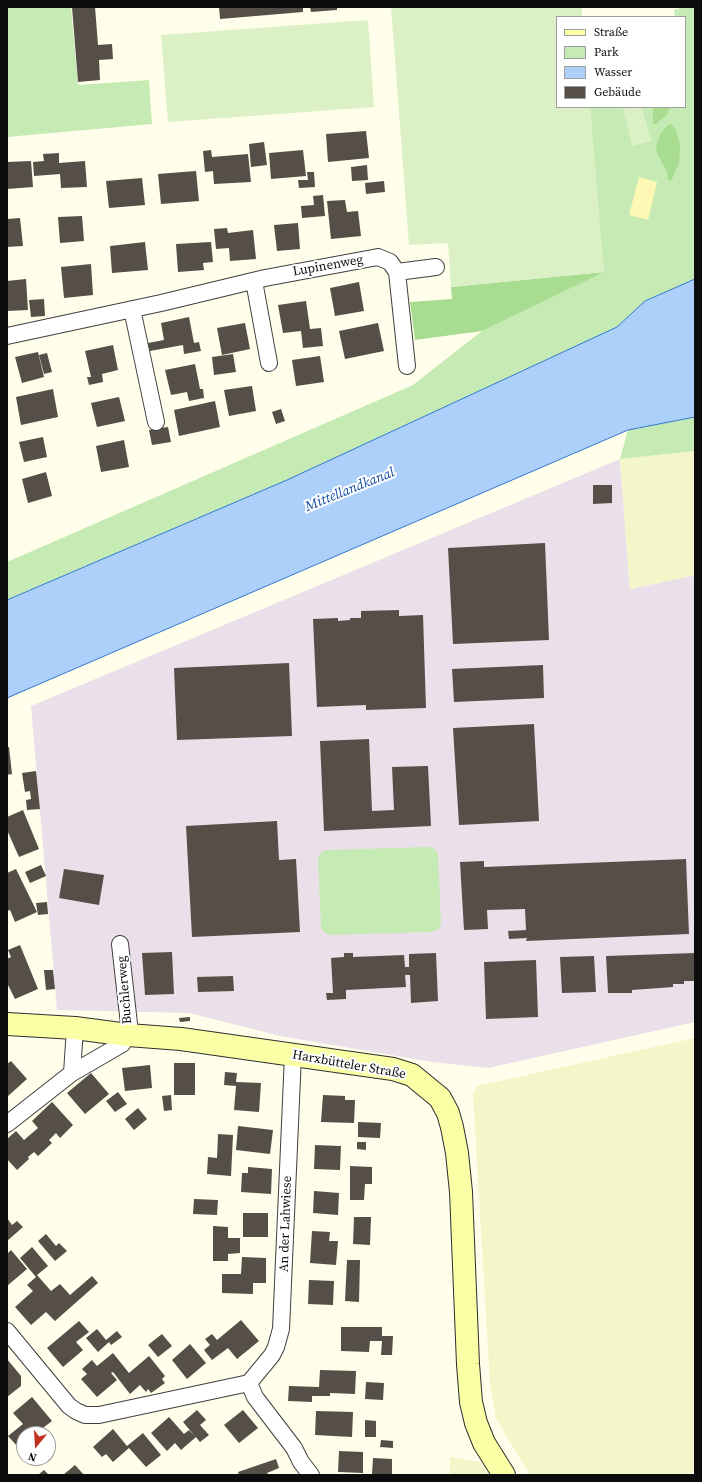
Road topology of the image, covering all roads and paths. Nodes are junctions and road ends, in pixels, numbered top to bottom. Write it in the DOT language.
graph roads {
  1 [pos="436,267"];
  2 [pos="397,272"];
  3 [pos="254,281"];
  4 [pos="132,309"];
  5 [pos="7,336"];
  6 [pos="269,363"];
  7 [pos="407,366"];
  8 [pos="156,422"];
  9 [pos="120,944"];
  10 [pos="7,1024"];
  11 [pos="75,1028"];
  12 [pos="128,1035"];
  13 [pos="293,1055"];
  14 [pos="72,1073"];
  15 [pos="7,1124"];
  16 [pos="7,1331"];
  17 [pos="249,1383"];
  18 [pos="311,1475"];
  19 [pos="504,1475"];
  1 -- 2 [label="street"];
  2 -- 3 [label="street, Lupinenweg"];
  2 -- 7 [label="street"];
  3 -- 4 [label="street, Lupinenweg"];
  3 -- 6 [label="street"];
  4 -- 5 [label="street, Lupinenweg"];
  4 -- 8 [label="street"];
  9 -- 12 [label="street, Buchlerweg"];
  10 -- 11 [label="street, Harxbütteler Straße"];
  11 -- 12 [label="street, Harxbütteler Straße"];
  11 -- 14 [label="street"];
  12 -- 13 [label="street, Harxbütteler Straße"];
  12 -- 14 [label="street"];
  13 -- 17 [label="street, An der Lahwiese"];
  13 -- 19 [label="street, Harxbütteler Straße"];
  14 -- 15 [label="street"];
  16 -- 17 [label="street"];
  17 -- 18 [label="street"];
}
